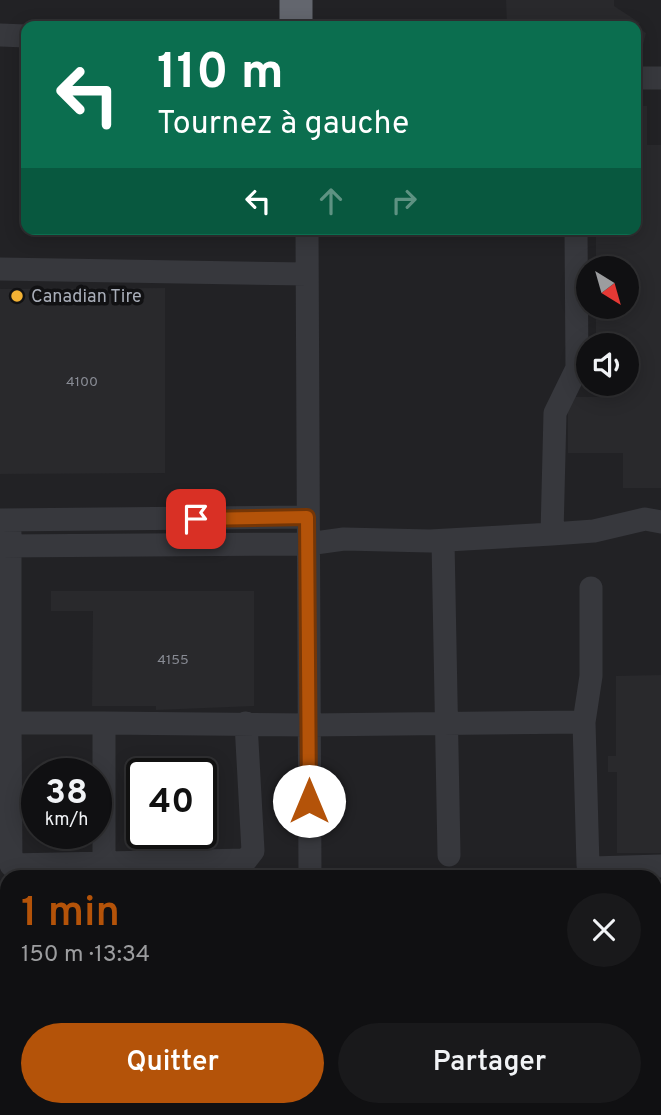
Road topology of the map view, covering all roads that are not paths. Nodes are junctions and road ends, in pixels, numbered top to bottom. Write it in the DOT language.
graph roads {
  1 [pos="296,0"];
  2 [pos="296,21"];
  3 [pos="0,35"];
  4 [pos="21,36"];
  5 [pos="641,78"];
  6 [pos="661,78"];
  7 [pos="307,235"];
  8 [pos="576,235"];
  9 [pos="0,269"];
  10 [pos="307,274"];
  11 [pos="307,517"];
  12 [pos="5,520"];
  13 [pos="661,522"];
  14 [pos="552,534"];
  15 [pos="335,539"];
  16 [pos="443,541"];
  17 [pos="308,544"];
  18 [pos="5,546"];
  19 [pos="591,588"];
  20 [pos="584,722"];
  21 [pos="10,723"];
  22 [pos="104,723"];
  23 [pos="246,723"];
  24 [pos="446,723"];
  25 [pos="309,725"];
  26 [pos="449,855"];
  27 [pos="5,865"];
  28 [pos="661,866"];
  29 [pos="104,870"];
  30 [pos="310,870"];
  1 -- 2 [label="highway"];
  3 -- 4 [label="street"];
  5 -- 6 [label="street"];
  7 -- 10 [label="street"];
  8 -- 14 [label="street"];
  9 -- 10 [label="street"];
  10 -- 11 [label="street"];
  11 -- 12 [label="street"];
  11 -- 15 [label="street"];
  11 -- 17 [label="street"];
  12 -- 18 [label="street"];
  13 -- 14 [label="street"];
  14 -- 16 [label="street"];
  15 -- 16 [label="street"];
  15 -- 17 [label="street"];
  16 -- 24 [label="street"];
  17 -- 18 [label="street"];
  17 -- 25 [label="street"];
  18 -- 21 [label="street"];
  19 -- 20 [label="street"];
  20 -- 24 [label="street"];
  20 -- 28 [label="street"];
  21 -- 22 [label="street"];
  21 -- 27 [label="street"];
  22 -- 23 [label="street"];
  22 -- 29 [label="street"];
  23 -- 25 [label="street"];
  23 -- 29 [label="street"];
  24 -- 25 [label="street"];
  24 -- 26 [label="street"];
  25 -- 30 [label="street"];
  27 -- 29 [label="street"];
}
